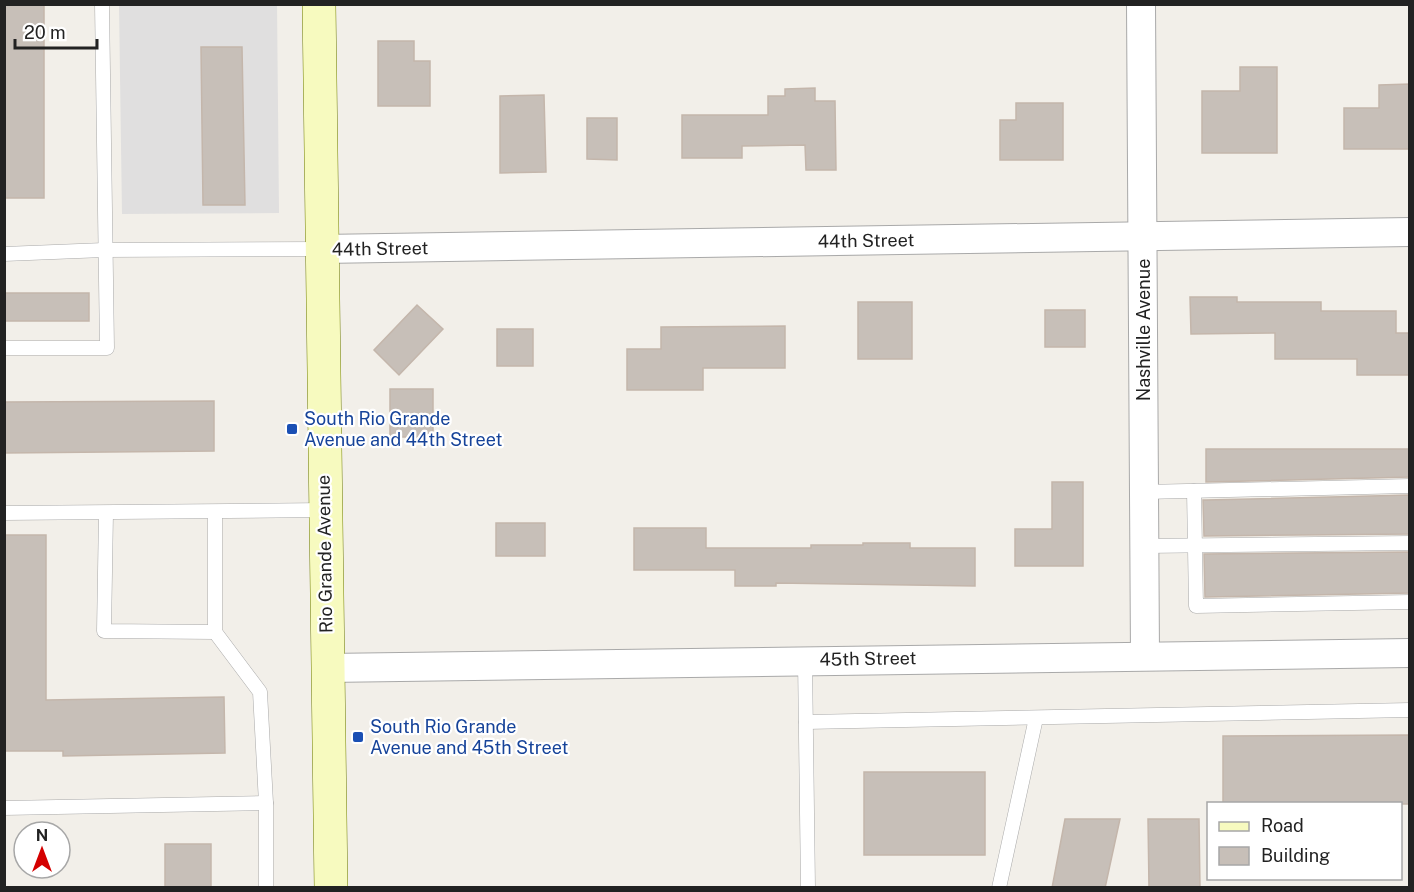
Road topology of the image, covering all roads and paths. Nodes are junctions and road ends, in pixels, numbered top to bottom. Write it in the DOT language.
graph roads {
  1 [pos="102,4"];
  2 [pos="320,4"];
  3 [pos="1141,4"];
  4 [pos="1410,232"];
  5 [pos="1143,237"];
  6 [pos="322,249"];
  7 [pos="104,250"];
  8 [pos="4,254"];
  9 [pos="4,348"];
  10 [pos="1410,486"];
  11 [pos="1194,491"];
  12 [pos="1144,492"];
  13 [pos="324,510"];
  14 [pos="4,513"];
  15 [pos="106,513"];
  16 [pos="215,513"];
  17 [pos="1410,543"];
  18 [pos="1195,545"];
  19 [pos="1144,546"];
  20 [pos="1410,602"];
  21 [pos="215,632"];
  22 [pos="1410,652"];
  23 [pos="1145,656"];
  24 [pos="805,660"];
  25 [pos="327,668"];
  26 [pos="1410,711"];
  27 [pos="1036,718"];
  28 [pos="806,722"];
  29 [pos="266,804"];
  30 [pos="4,808"];
  31 [pos="266,888"];
  32 [pos="331,888"];
  33 [pos="808,888"];
  34 [pos="999,888"];
  1 -- 7 [label="lane"];
  2 -- 6 [label="street, Rio Grande Avenue"];
  3 -- 5 [label="street, Nashville Avenue"];
  4 -- 5 [label="street, 44th Street"];
  5 -- 6 [label="street, 44th Street"];
  5 -- 12 [label="street, Nashville Avenue"];
  6 -- 7 [label="lane"];
  6 -- 13 [label="street, Rio Grande Avenue"];
  7 -- 8 [label="lane"];
  7 -- 9 [label="lane"];
  10 -- 11 [label="lane"];
  11 -- 12 [label="lane"];
  11 -- 18 [label="lane"];
  12 -- 19 [label="street, Nashville Avenue"];
  13 -- 16 [label="lane"];
  13 -- 25 [label="street, Rio Grande Avenue"];
  14 -- 15 [label="lane"];
  15 -- 16 [label="lane"];
  15 -- 21 [label="lane"];
  16 -- 21 [label="lane"];
  17 -- 18 [label="lane"];
  18 -- 19 [label="lane"];
  18 -- 20 [label="lane"];
  19 -- 23 [label="street, Nashville Avenue"];
  21 -- 29 [label="lane"];
  22 -- 23 [label="street, 45th Street"];
  23 -- 24 [label="street, 45th Street"];
  24 -- 25 [label="street, 45th Street"];
  24 -- 28 [label="lane"];
  25 -- 32 [label="street, Rio Grande Avenue"];
  26 -- 27 [label="lane"];
  27 -- 28 [label="lane"];
  27 -- 34 [label="lane"];
  28 -- 33 [label="lane"];
  29 -- 30 [label="lane"];
  29 -- 31 [label="lane"];
}
